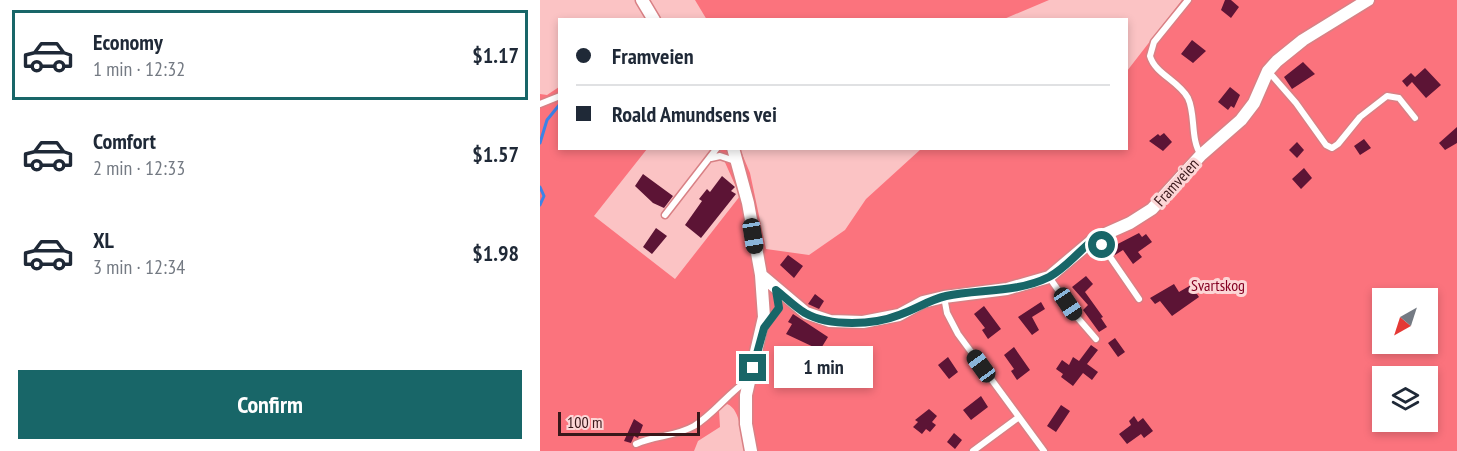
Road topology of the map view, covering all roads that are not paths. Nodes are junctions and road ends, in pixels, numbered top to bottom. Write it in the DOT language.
graph roads {
  1 [pos="642,0"];
  2 [pos="1188,0"];
  3 [pos="1368,0"];
  4 [pos="653,18"];
  5 [pos="1268,71"];
  6 [pos="558,97"];
  7 [pos="540,104"];
  8 [pos="1415,118"];
  9 [pos="716,150"];
  10 [pos="734,150"];
  11 [pos="1201,155"];
  12 [pos="710,158"];
  13 [pos="737,162"];
  14 [pos="664,215"];
  15 [pos="1097,238"];
  16 [pos="760,275"];
  17 [pos="1049,277"];
  18 [pos="776,290"];
  19 [pos="944,297"];
  20 [pos="1139,299"];
  21 [pos="764,328"];
  22 [pos="1096,339"];
  23 [pos="749,380"];
  24 [pos="1018,417"];
  25 [pos="636,444"];
  26 [pos="751,451"];
  27 [pos="973,451"];
  28 [pos="1044,451"];
  1 -- 4 [label="street"];
  2 -- 11 [label="lane"];
  3 -- 5 [label="street, Framveien"];
  5 -- 8 [label="lane"];
  5 -- 11 [label="street, Framveien"];
  6 -- 7 [label="lane"];
  9 -- 12 [label="lane"];
  10 -- 13 [label="street"];
  11 -- 15 [label="street, Framveien"];
  12 -- 13 [label="lane"];
  12 -- 14 [label="lane"];
  13 -- 16 [label="street"];
  15 -- 17 [label="street, Framveien"];
  15 -- 20 [label="lane"];
  16 -- 18 [label="street, Framveien"];
  16 -- 21 [label="street"];
  17 -- 19 [label="street, Framveien"];
  17 -- 22 [label="lane"];
  18 -- 19 [label="street, Framveien"];
  18 -- 21 [label="lane"];
  19 -- 24 [label="lane"];
  21 -- 23 [label="street"];
  23 -- 25 [label="lane"];
  23 -- 26 [label="street"];
  24 -- 27 [label="lane"];
  24 -- 28 [label="lane"];
}
